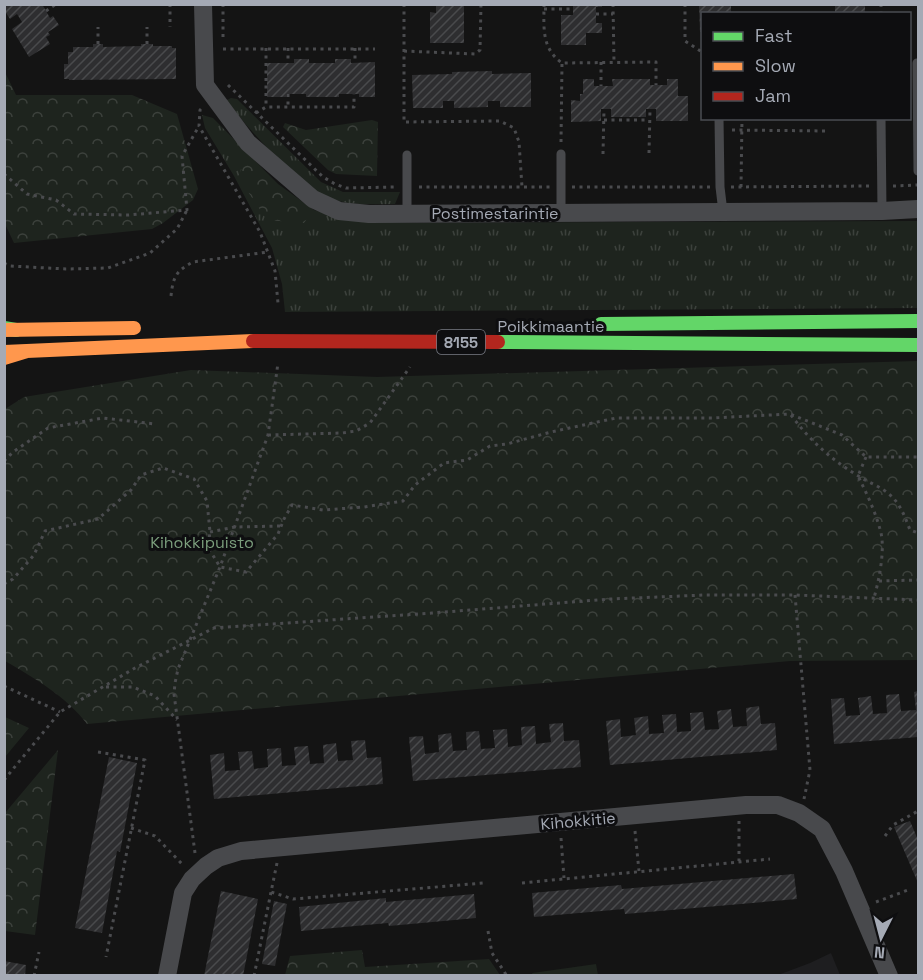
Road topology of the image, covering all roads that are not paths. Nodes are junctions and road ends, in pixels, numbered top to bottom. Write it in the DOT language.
graph roads {
  1 [pos="203,4"];
  2 [pos="917,63"];
  3 [pos="719,120"];
  4 [pos="881,120"];
  5 [pos="561,154"];
  6 [pos="407,155"];
  7 [pos="918,171"];
  8 [pos="918,209"];
  9 [pos="882,211"];
  10 [pos="723,212"];
  11 [pos="407,213"];
  12 [pos="561,213"];
  13 [pos="918,321"];
  14 [pos="586,324"];
  15 [pos="147,328"];
  16 [pos="8,329"];
  17 [pos="918,345"];
  18 [pos="27,351"];
  19 [pos="4,352"];
  20 [pos="4,358"];
  21 [pos="167,975"];
  22 [pos="889,975"];
  1 -- 11 [label="street, Postimestarintie"];
  2 -- 7 [label="lane"];
  3 -- 10 [label="lane"];
  4 -- 9 [label="lane"];
  5 -- 12 [label="lane"];
  6 -- 11 [label="lane"];
  8 -- 9 [label="street, Postimestarintie"];
  9 -- 10 [label="street, Postimestarintie"];
  10 -- 12 [label="street, Postimestarintie"];
  11 -- 12 [label="street, Postimestarintie"];
  13 -- 14 [label="main road, Poikkimaantie"];
  15 -- 16 [label="main road"];
  17 -- 18 [label="main road, Poikkimaantie / 8155"];
  18 -- 19 [label="main road, Poikkimaantie / 8155"];
  18 -- 20 [label="main road"];
  21 -- 22 [label="street, Kihokkitie"];
}
